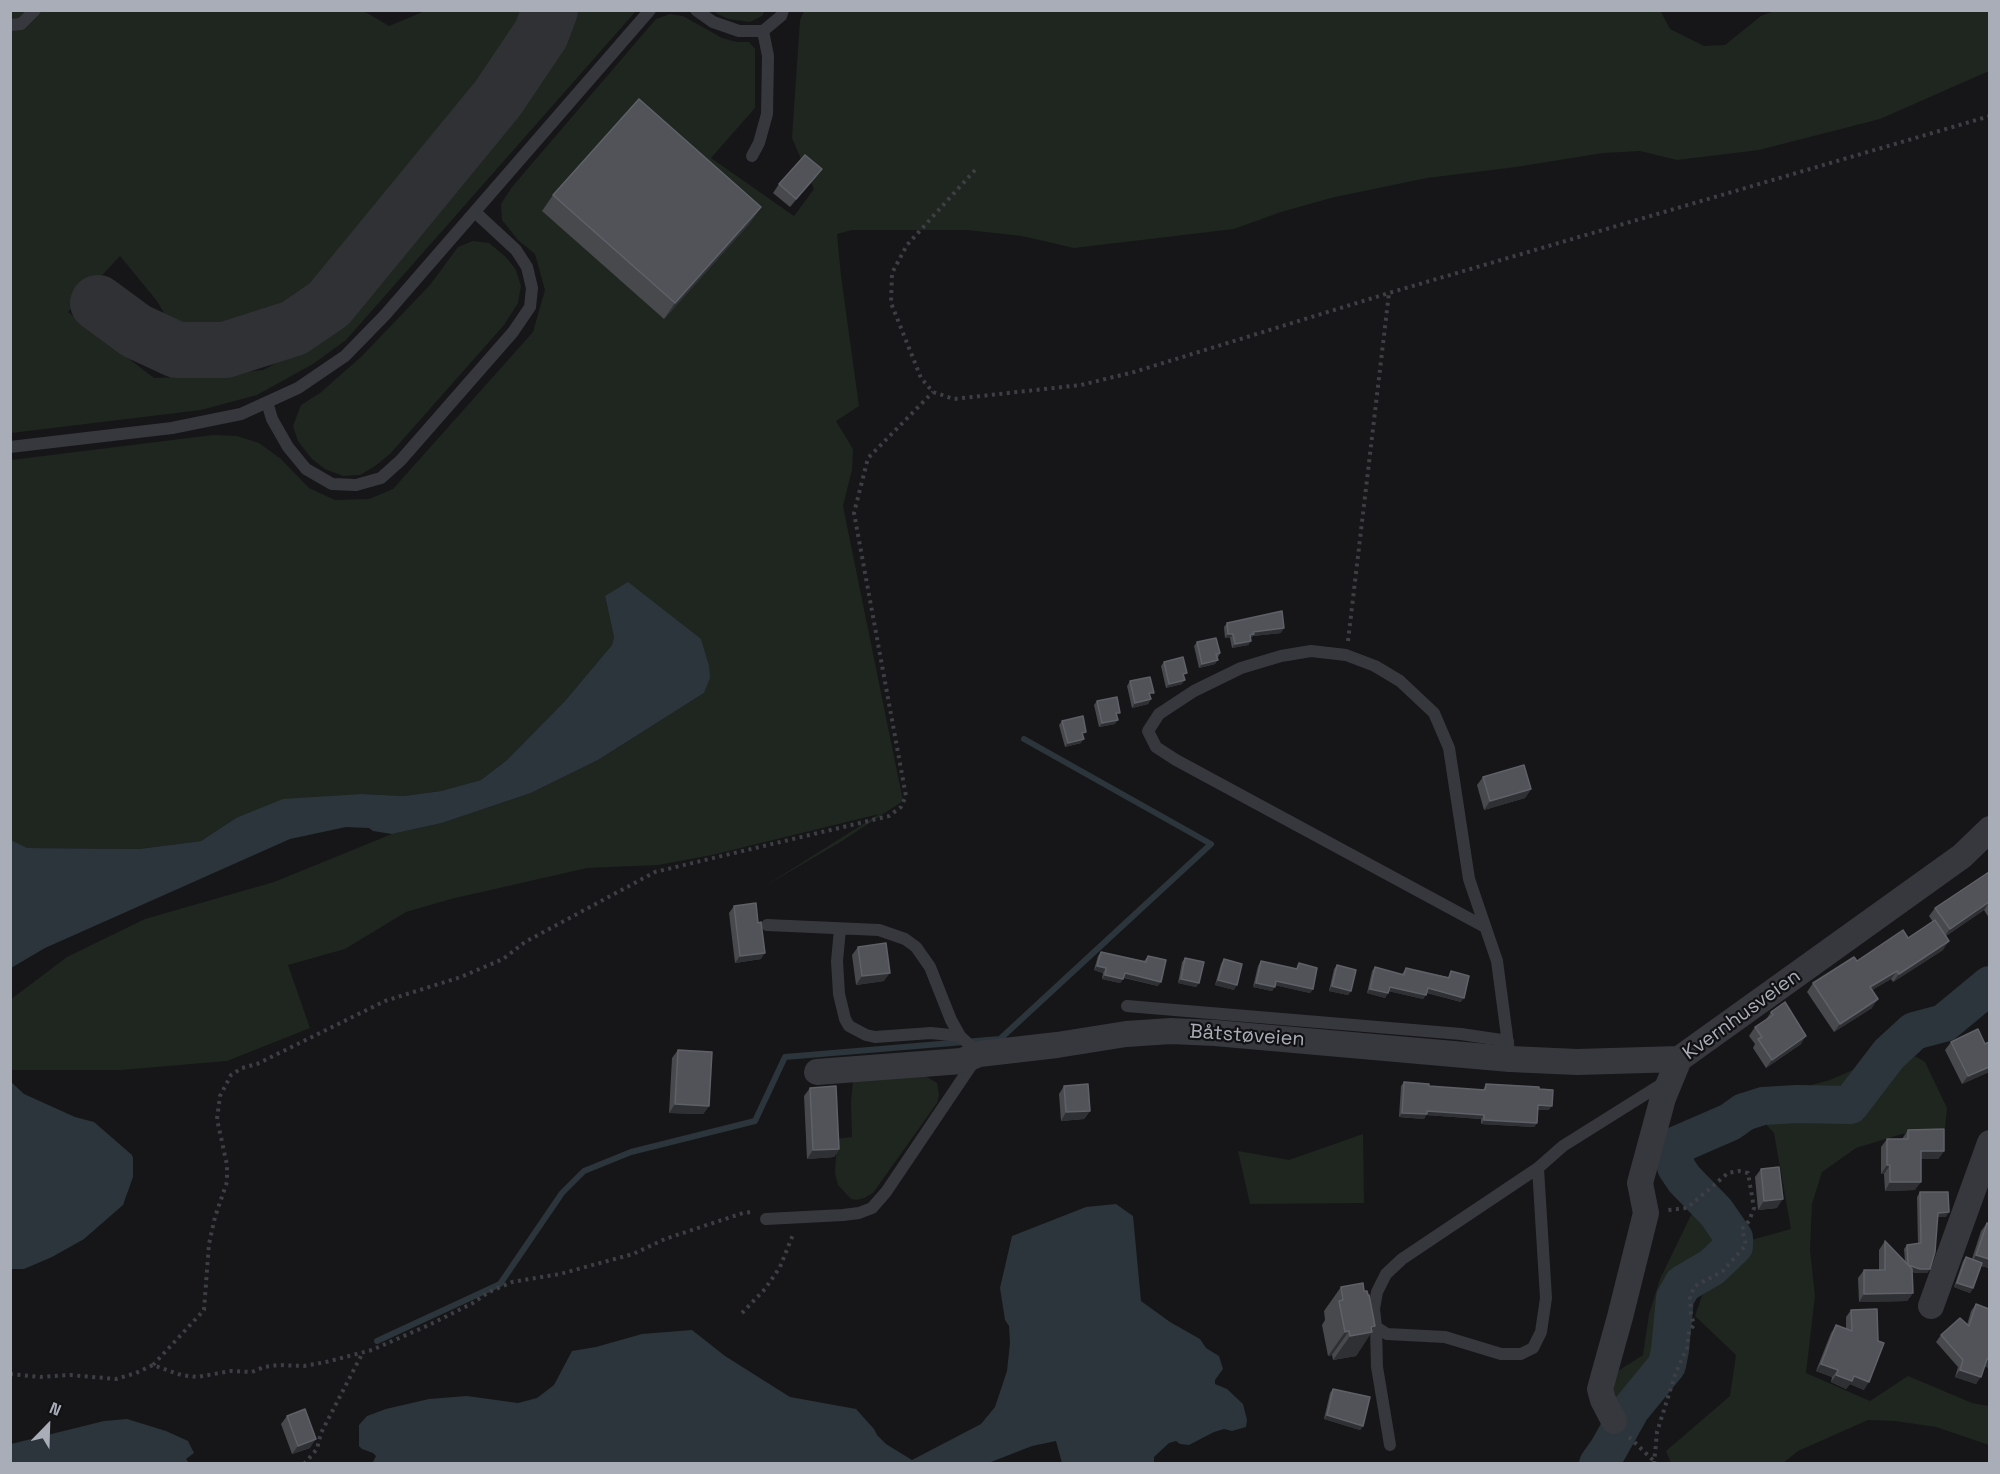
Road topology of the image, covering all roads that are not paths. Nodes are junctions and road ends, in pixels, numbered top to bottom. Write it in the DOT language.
graph roads {
  1 [pos="35,10"];
  2 [pos="650,10"];
  3 [pos="696,10"];
  4 [pos="783,10"];
  5 [pos="10,25"];
  6 [pos="763,31"];
  7 [pos="752,156"];
  8 [pos="475,212"];
  9 [pos="267,402"];
  10 [pos="10,447"];
  11 [pos="1989,829"];
  12 [pos="767,925"];
  13 [pos="1485,927"];
  14 [pos="840,929"];
  15 [pos="1127,1006"];
  16 [pos="960,1036"];
  17 [pos="1509,1050"];
  18 [pos="979,1054"];
  19 [pos="1676,1068"];
  20 [pos="817,1072"];
  21 [pos="1989,1143"];
  22 [pos="1538,1168"];
  23 [pos="766,1219"];
  24 [pos="1931,1306"];
  25 [pos="1376,1327"];
  26 [pos="1620,1427"];
  27 [pos="1390,1445"];
  1 -- 5 [label="lane"];
  2 -- 8 [label="lane"];
  3 -- 6 [label="lane"];
  4 -- 6 [label="lane"];
  6 -- 7 [label="lane"];
  8 -- 9 [label="lane"];
  8 -- 9 [label="lane"];
  9 -- 10 [label="lane"];
  11 -- 19 [label="street, Kvernhusveien"];
  12 -- 14 [label="lane"];
  13 -- 13 [label="lane"];
  13 -- 17 [label="lane"];
  14 -- 16 [label="lane"];
  14 -- 16 [label="lane"];
  15 -- 17 [label="lane"];
  16 -- 18 [label="lane"];
  17 -- 18 [label="street, Båtstøveien"];
  17 -- 19 [label="street, Båtstøveien"];
  18 -- 20 [label="street, Båtstøveien"];
  18 -- 23 [label="lane"];
  19 -- 22 [label="lane"];
  19 -- 26 [label="street, Kvernhusveien"];
  21 -- 24 [label="street"];
  22 -- 25 [label="lane"];
  22 -- 25 [label="lane"];
  25 -- 27 [label="lane"];
}
